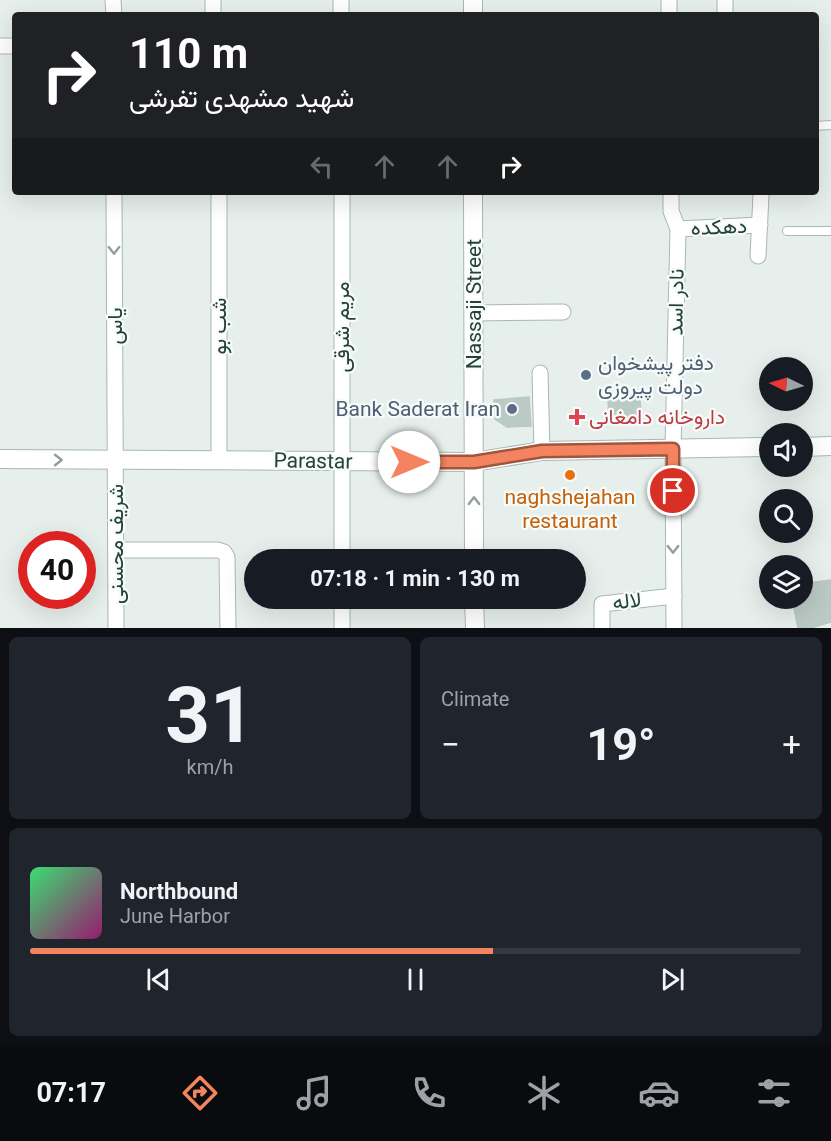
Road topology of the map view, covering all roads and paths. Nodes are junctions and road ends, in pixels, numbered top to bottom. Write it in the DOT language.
graph roads {
  1 [pos="114,195"];
  2 [pos="219,195"];
  3 [pos="342,195"];
  4 [pos="473,195"];
  5 [pos="671,195"];
  6 [pos="761,195"];
  7 [pos="760,225"];
  8 [pos="678,229"];
  9 [pos="787,231"];
  10 [pos="831,231"];
  11 [pos="758,256"];
  12 [pos="563,312"];
  13 [pos="474,314"];
  14 [pos="540,373"];
  15 [pos="831,446"];
  16 [pos="759,447"];
  17 [pos="813,447"];
  18 [pos="673,449"];
  19 [pos="542,451"];
  20 [pos="0,459"];
  21 [pos="219,459"];
  22 [pos="116,460"];
  23 [pos="343,462"];
  24 [pos="474,462"];
  25 [pos="342,549"];
  26 [pos="474,549"];
  27 [pos="116,550"];
  28 [pos="674,596"];
  29 [pos="342,609"];
  30 [pos="474,609"];
  31 [pos="602,626"];
  32 [pos="116,628"];
  33 [pos="228,628"];
  34 [pos="342,628"];
  35 [pos="475,628"];
  36 [pos="674,628"];
  1 -- 22 [label="street, یاس, one-way"];
  2 -- 21 [label="street, شب بو"];
  3 -- 23 [label="street, مریم شرقی"];
  4 -- 13 [label="street, Nassaji Street"];
  5 -- 8 [label="street, نادر اسد"];
  6 -- 7 [label="street"];
  7 -- 8 [label="street, دهکده"];
  7 -- 11 [label="street"];
  8 -- 18 [label="street, نادر اسد"];
  9 -- 10 [label="lane"];
  12 -- 13 [label="street"];
  13 -- 24 [label="street, Nassaji Street"];
  14 -- 19 [label="street"];
  15 -- 17 [label="street"];
  16 -- 18 [label="street, Parastar"];
  18 -- 19 [label="street, Parastar"];
  18 -- 28 [label="street, نادر اسد, one-way"];
  19 -- 24 [label="street, Parastar"];
  20 -- 22 [label="street, Parastar, one-way"];
  21 -- 22 [label="street, Parastar"];
  21 -- 23 [label="street, Parastar"];
  22 -- 27 [label="street, شریف محسنی"];
  23 -- 24 [label="street, Parastar"];
  23 -- 25 [label="street, مریم شرقی"];
  26 -- 24 [label="street, Nassaji Street, one-way"];
  27 -- 32 [label="street, شریف محسنی"];
  27 -- 33 [label="street"];
  28 -- 31 [label="street, لاله"];
  28 -- 36 [label="street, نادر اسد"];
  29 -- 34 [label="street"];
  30 -- 35 [label="street"];
}
